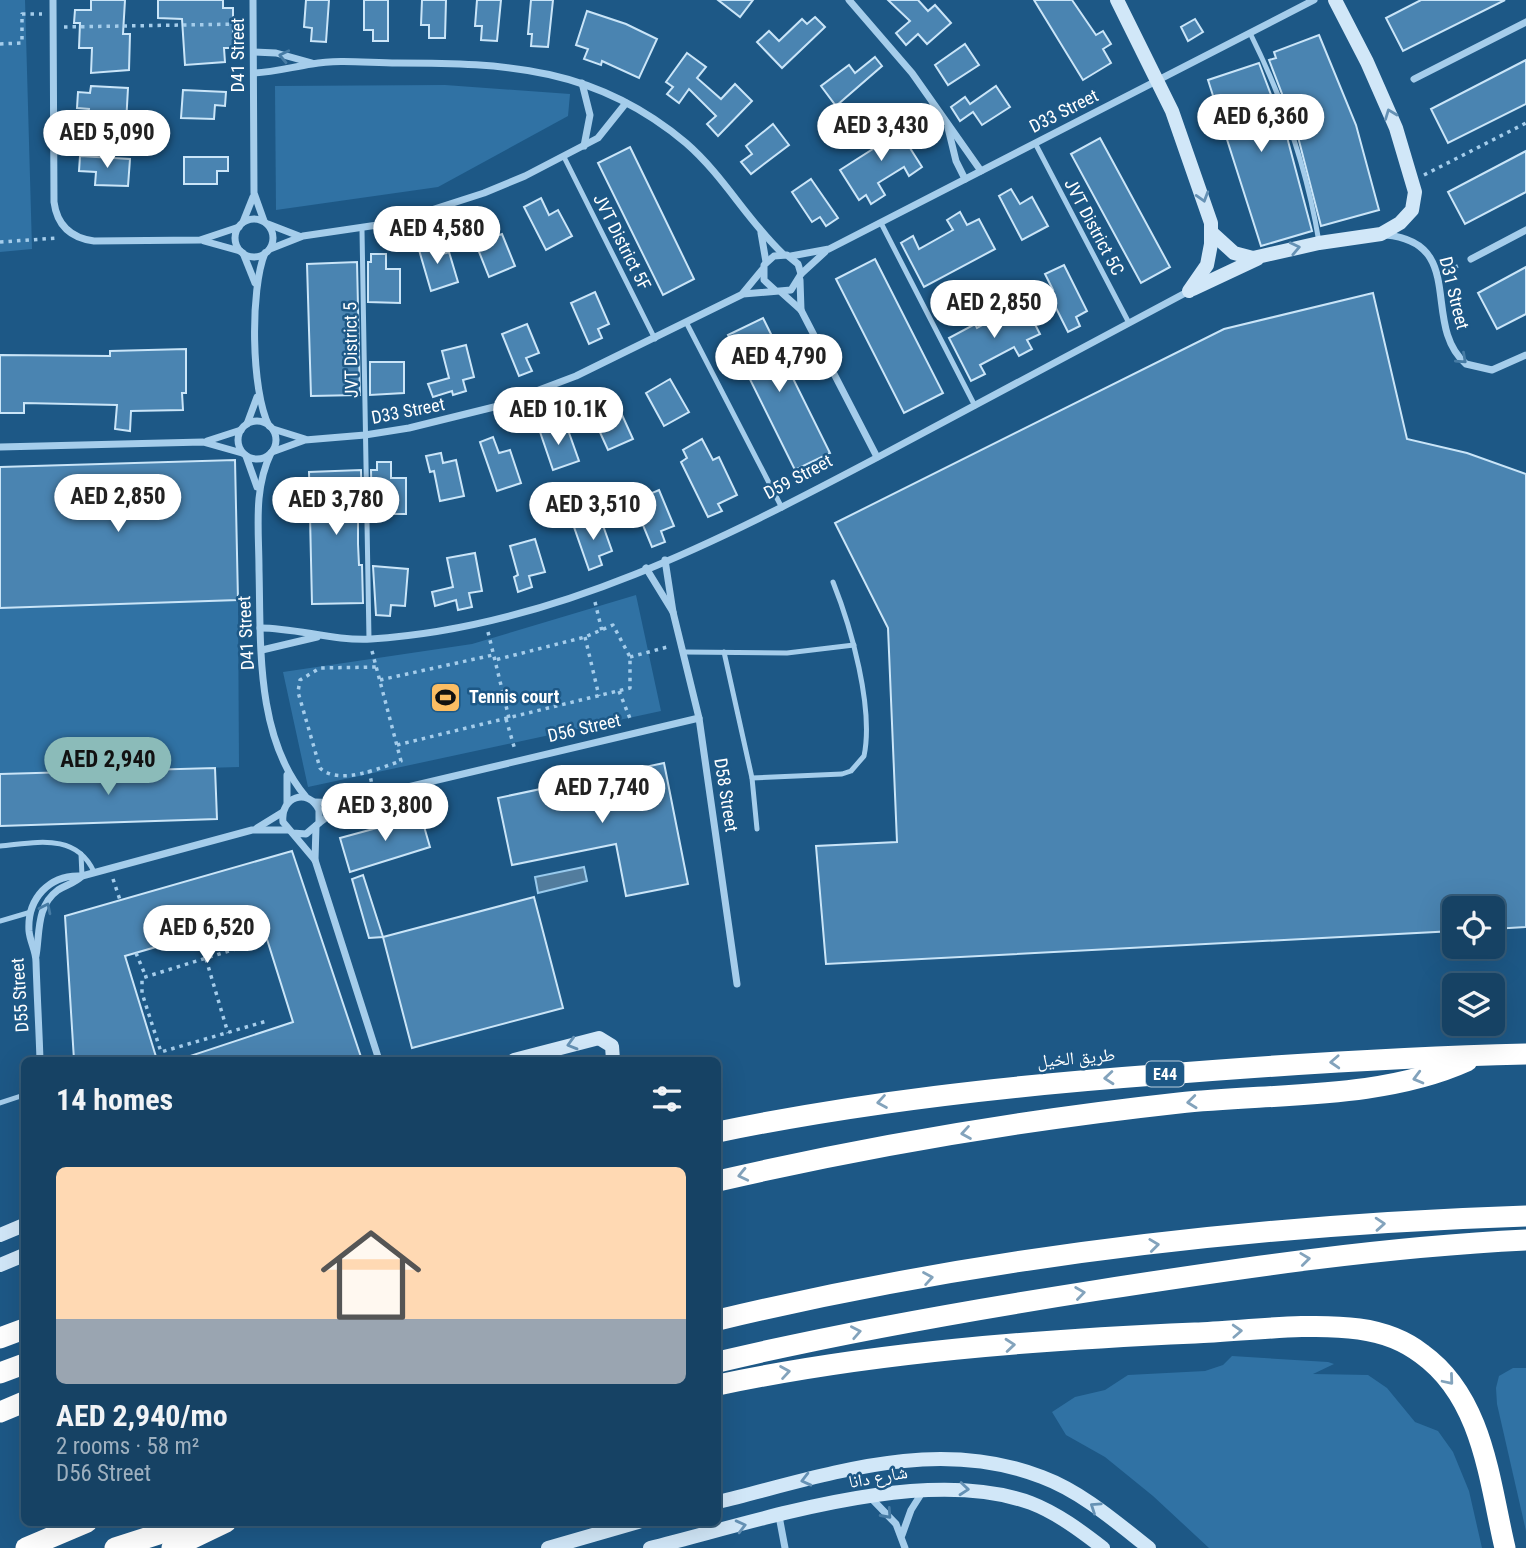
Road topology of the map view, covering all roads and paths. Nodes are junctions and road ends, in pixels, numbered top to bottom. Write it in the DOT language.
graph roads {
  1 [pos="54,0"];
  2 [pos="253,0"];
  3 [pos="849,0"];
  4 [pos="1117,0"];
  5 [pos="1314,0"];
  6 [pos="1335,0"];
  7 [pos="54,14"];
  8 [pos="1526,22"];
  9 [pos="254,24"];
  10 [pos="54,28"];
  11 [pos="1250,33"];
  12 [pos="0,44"];
  13 [pos="254,52"];
  14 [pos="313,63"];
  15 [pos="254,73"];
  16 [pos="1414,79"];
  17 [pos="1159,80"];
  18 [pos="582,83"];
  19 [pos="626,103"];
  20 [pos="1526,123"];
  21 [pos="948,127"];
  22 [pos="1035,143"];
  23 [pos="584,146"];
  24 [pos="564,157"];
  25 [pos="981,171"];
  26 [pos="965,179"];
  27 [pos="1412,181"];
  28 [pos="254,193"];
  29 [pos="266,222"];
  30 [pos="881,223"];
  31 [pos="240,225"];
  32 [pos="362,229"];
  33 [pos="1526,230"];
  34 [pos="761,232"];
  35 [pos="1212,233"];
  36 [pos="1381,234"];
  37 [pos="74,236"];
  38 [pos="303,236"];
  39 [pos="200,240"];
  40 [pos="0,242"];
  41 [pos="1319,243"];
  42 [pos="829,249"];
  43 [pos="268,251"];
  44 [pos="242,252"];
  45 [pos="787,255"];
  46 [pos="1265,256"];
  47 [pos="1471,260"];
  48 [pos="765,265"];
  49 [pos="800,276"];
  50 [pos="1436,277"];
  51 [pos="256,288"];
  52 [pos="1189,291"];
  53 [pos="779,292"];
  54 [pos="743,294"];
  55 [pos="801,310"];
  56 [pos="687,322"];
  57 [pos="1129,323"];
  58 [pos="655,339"];
  59 [pos="1526,355"];
  60 [pos="257,393"];
  61 [pos="975,406"];
  62 [pos="244,427"];
  63 [pos="270,427"];
  64 [pos="365,435"];
  65 [pos="305,440"];
  66 [pos="203,442"];
  67 [pos="0,447"];
  68 [pos="271,453"];
  69 [pos="244,454"];
  70 [pos="877,457"];
  71 [pos="258,491"];
  72 [pos="782,508"];
  73 [pos="665,560"];
  74 [pos="646,568"];
  75 [pos="833,582"];
  76 [pos="592,589"];
  77 [pos="673,612"];
  78 [pos="485,620"];
  79 [pos="260,628"];
  80 [pos="602,631"];
  81 [pos="318,637"];
  82 [pos="585,637"];
  83 [pos="369,639"];
  84 [pos="682,643"];
  85 [pos="854,645"];
  86 [pos="262,650"];
  87 [pos="684,652"];
  88 [pos="724,652"];
  89 [pos="494,657"];
  90 [pos="630,657"];
  91 [pos="377,667"];
  92 [pos="380,680"];
  93 [pos="619,691"];
  94 [pos="599,696"];
  95 [pos="507,718"];
  96 [pos="699,718"];
  97 [pos="648,730"];
  98 [pos="397,745"];
  99 [pos="517,759"];
  100 [pos="287,770"];
  101 [pos="752,778"];
  102 [pos="306,797"];
  103 [pos="314,802"];
  104 [pos="287,803"];
  105 [pos="346,803"];
  106 [pos="283,812"];
  107 [pos="317,825"];
  108 [pos="757,829"];
  109 [pos="252,830"];
  110 [pos="291,831"];
  111 [pos="0,846"];
  112 [pos="81,854"];
  113 [pos="315,860"];
  114 [pos="110,867"];
  115 [pos="94,872"];
  116 [pos="82,876"];
  117 [pos="120,900"];
  118 [pos="31,912"];
  119 [pos="0,921"];
  120 [pos="246,946"];
  121 [pos="136,953"];
  122 [pos="36,956"];
  123 [pos="206,959"];
  124 [pos="146,976"];
  125 [pos="737,984"];
  126 [pos="267,1021"];
  127 [pos="228,1032"];
  128 [pos="1482,1054"];
  129 [pos="1526,1054"];
  130 [pos="40,1057"];
  131 [pos="377,1057"];
  132 [pos="526,1057"];
  133 [pos="614,1057"];
  134 [pos="21,1096"];
  135 [pos="0,1103"];
  136 [pos="721,1131"];
  137 [pos="721,1180"];
  138 [pos="1526,1216"];
  139 [pos="21,1226"];
  140 [pos="0,1235"];
  141 [pos="1526,1240"];
  142 [pos="21,1256"];
  143 [pos="0,1265"];
  144 [pos="721,1319"];
  145 [pos="21,1330"];
  146 [pos="0,1338"];
  147 [pos="721,1361"];
  148 [pos="21,1365"];
  149 [pos="0,1373"];
  150 [pos="721,1384"];
  151 [pos="21,1403"];
  152 [pos="0,1412"];
  153 [pos="926,1488"];
  154 [pos="869,1497"];
  155 [pos="721,1501"];
  156 [pos="779,1516"];
  157 [pos="78,1526"];
  158 [pos="184,1526"];
  159 [pos="218,1526"];
  160 [pos="624,1526"];
  161 [pos="902,1535"];
  162 [pos="26,1548"];
  163 [pos="115,1548"];
  164 [pos="172,1548"];
  165 [pos="548,1548"];
  166 [pos="650,1548"];
  167 [pos="785,1548"];
  168 [pos="905,1548"];
  169 [pos="1103,1548"];
  170 [pos="1149,1548"];
  171 [pos="1505,1548"];
  1 -- 7 [label="street"];
  2 -- 9 [label="street, D41 Street"];
  3 -- 21 [label="street"];
  4 -- 17 [label="street"];
  5 -- 11 [label="street, D33 Street"];
  27 -- 6 [label="street, one-way"];
  7 -- 10 [label="street"];
  7 -- 12 [label="path"];
  8 -- 16 [label="street"];
  9 -- 10 [label="path"];
  9 -- 13 [label="street, D41 Street"];
  10 -- 37 [label="street"];
  11 -- 17 [label="street, D33 Street"];
  11 -- 41 [label="lane"];
  14 -- 13 [label="street, one-way"];
  13 -- 15 [label="street, D41 Street"];
  14 -- 15 [label="street"];
  14 -- 18 [label="street"];
  15 -- 28 [label="street, D41 Street"];
  17 -- 22 [label="street, D33 Street"];
  17 -- 35 [label="street, one-way"];
  18 -- 19 [label="street"];
  18 -- 23 [label="street"];
  19 -- 23 [label="street"];
  19 -- 34 [label="street"];
  20 -- 27 [label="path"];
  21 -- 25 [label="street"];
  21 -- 26 [label="street"];
  22 -- 25 [label="street, D33 Street"];
  22 -- 57 [label="lane, JVT District 5C"];
  23 -- 24 [label="street"];
  24 -- 32 [label="street"];
  24 -- 58 [label="lane, JVT District 5F"];
  25 -- 26 [label="street, D33 Street"];
  26 -- 30 [label="street, D33 Street"];
  27 -- 36 [label="street"];
  28 -- 29 [label="street, D41 Street"];
  28 -- 31 [label="street, D41 Street"];
  29 -- 31 [label="street"];
  29 -- 38 [label="street"];
  29 -- 43 [label="street"];
  30 -- 42 [label="street, D33 Street"];
  30 -- 61 [label="lane"];
  31 -- 39 [label="street"];
  31 -- 44 [label="street"];
  32 -- 38 [label="street"];
  32 -- 64 [label="lane, JVT District 5"];
  33 -- 47 [label="street"];
  34 -- 45 [label="street"];
  34 -- 48 [label="street"];
  35 -- 46 [label="street"];
  35 -- 52 [label="street"];
  36 -- 41 [label="street"];
  36 -- 50 [label="street, D31 Street"];
  37 -- 39 [label="street"];
  37 -- 40 [label="path"];
  38 -- 43 [label="street"];
  39 -- 44 [label="street"];
  46 -- 41 [label="street, one-way"];
  42 -- 45 [label="street, D33 Street"];
  42 -- 49 [label="street, D33 Street"];
  43 -- 44 [label="street"];
  43 -- 51 [label="street"];
  44 -- 51 [label="street"];
  45 -- 48 [label="street"];
  45 -- 49 [label="street"];
  46 -- 52 [label="street, D59 Street"];
  47 -- 50 [label="path"];
  48 -- 53 [label="street"];
  48 -- 54 [label="street, D33 Street"];
  49 -- 53 [label="street"];
  49 -- 55 [label="street"];
  50 -- 59 [label="street, D31 Street, one-way"];
  51 -- 60 [label="street"];
  52 -- 57 [label="street, D59 Street"];
  53 -- 54 [label="street, D33 Street"];
  53 -- 55 [label="street"];
  54 -- 56 [label="street, D33 Street"];
  55 -- 70 [label="street"];
  56 -- 58 [label="street, D33 Street"];
  56 -- 72 [label="lane"];
  57 -- 61 [label="street, D59 Street"];
  58 -- 64 [label="street, D33 Street"];
  60 -- 62 [label="street"];
  60 -- 63 [label="street"];
  61 -- 70 [label="street, D59 Street"];
  62 -- 63 [label="street"];
  62 -- 66 [label="street"];
  62 -- 69 [label="street"];
  63 -- 65 [label="street, D33 Street"];
  63 -- 68 [label="street"];
  64 -- 65 [label="street, D33 Street"];
  64 -- 83 [label="lane, JVT District 5"];
  65 -- 68 [label="street, D33 Street"];
  66 -- 67 [label="street"];
  66 -- 69 [label="street"];
  68 -- 69 [label="street"];
  68 -- 71 [label="street, D41 Street"];
  69 -- 71 [label="street, D41 Street"];
  70 -- 72 [label="street, D59 Street"];
  71 -- 79 [label="street, D41 Street"];
  72 -- 73 [label="street, D59 Street"];
  73 -- 74 [label="street, D59 Street"];
  73 -- 77 [label="street, D58 Street"];
  74 -- 76 [label="street, D59 Street"];
  74 -- 77 [label="street, D58 Street"];
  75 -- 85 [label="lane"];
  76 -- 78 [label="street, D59 Street"];
  76 -- 80 [label="path"];
  77 -- 84 [label="street, D58 Street"];
  78 -- 83 [label="street, D59 Street"];
  78 -- 89 [label="path"];
  79 -- 81 [label="street, D59 Street"];
  79 -- 86 [label="street, D41 Street"];
  80 -- 82 [label="path"];
  80 -- 90 [label="path"];
  81 -- 83 [label="street, D59 Street"];
  81 -- 86 [label="street, D59 Street"];
  82 -- 89 [label="path"];
  82 -- 94 [label="path"];
  83 -- 91 [label="path"];
  84 -- 87 [label="street, D58 Street"];
  84 -- 90 [label="path"];
  85 -- 88 [label="lane"];
  85 -- 101 [label="lane"];
  86 -- 100 [label="street, D41 Street"];
  87 -- 88 [label="lane"];
  87 -- 96 [label="street, D58 Street"];
  88 -- 101 [label="lane"];
  89 -- 92 [label="path"];
  89 -- 95 [label="path"];
  90 -- 93 [label="path"];
  91 -- 92 [label="path"];
  91 -- 98 [label="path"];
  92 -- 98 [label="path"];
  93 -- 94 [label="path"];
  93 -- 97 [label="path"];
  94 -- 95 [label="path"];
  95 -- 98 [label="path"];
  95 -- 99 [label="path"];
  96 -- 97 [label="street, D56 Street"];
  96 -- 125 [label="street, D58 Street"];
  97 -- 99 [label="street, D56 Street"];
  99 -- 105 [label="street, D56 Street"];
  100 -- 102 [label="street, D41 Street"];
  100 -- 104 [label="street, D41 Street"];
  101 -- 108 [label="lane"];
  102 -- 103 [label="street"];
  102 -- 104 [label="street"];
  103 -- 105 [label="street"];
  103 -- 107 [label="street"];
  104 -- 106 [label="street"];
  105 -- 107 [label="street, D56 Street"];
  106 -- 109 [label="street"];
  106 -- 110 [label="street"];
  107 -- 110 [label="street"];
  107 -- 113 [label="street"];
  109 -- 110 [label="street"];
  109 -- 114 [label="street"];
  110 -- 113 [label="street"];
  111 -- 112 [label="lane"];
  112 -- 115 [label="lane"];
  112 -- 116 [label="lane"];
  113 -- 131 [label="street"];
  114 -- 115 [label="street"];
  114 -- 117 [label="path"];
  115 -- 116 [label="street"];
  116 -- 118 [label="street"];
  122 -- 116 [label="street, one-way"];
  118 -- 119 [label="lane"];
  118 -- 122 [label="street, D55 Street"];
  120 -- 123 [label="path"];
  121 -- 124 [label="path"];
  122 -- 130 [label="street, D55 Street"];
  123 -- 124 [label="path"];
  123 -- 127 [label="path"];
  124 -- 127 [label="path"];
  126 -- 127 [label="path"];
  128 -- 129 [label="highway, طريق الخيل / E44"];
  128 -- 136 [label="highway, طريق الخيل / E44, one-way"];
  128 -- 137 [label="highway, one-way"];
  133 -- 132 [label="street, one-way"];
  134 -- 135 [label="lane"];
  144 -- 138 [label="highway, one-way"];
  139 -- 140 [label="street"];
  147 -- 141 [label="highway, one-way"];
  142 -- 143 [label="street"];
  145 -- 146 [label="highway"];
  148 -- 149 [label="highway"];
  150 -- 171 [label="highway, one-way"];
  151 -- 152 [label="highway"];
  153 -- 154 [label="street, شارع دانا"];
  153 -- 161 [label="street"];
  153 -- 169 [label="street, شارع دانا, one-way"];
  154 -- 156 [label="street, شارع دانا"];
  154 -- 161 [label="street, one-way"];
  170 -- 155 [label="street, شارع دانا, one-way"];
  166 -- 156 [label="street, شارع دانا, one-way"];
  156 -- 167 [label="street"];
  157 -- 162 [label="highway"];
  158 -- 163 [label="highway"];
  159 -- 164 [label="highway"];
  160 -- 165 [label="street"];
  161 -- 168 [label="street"];
}
